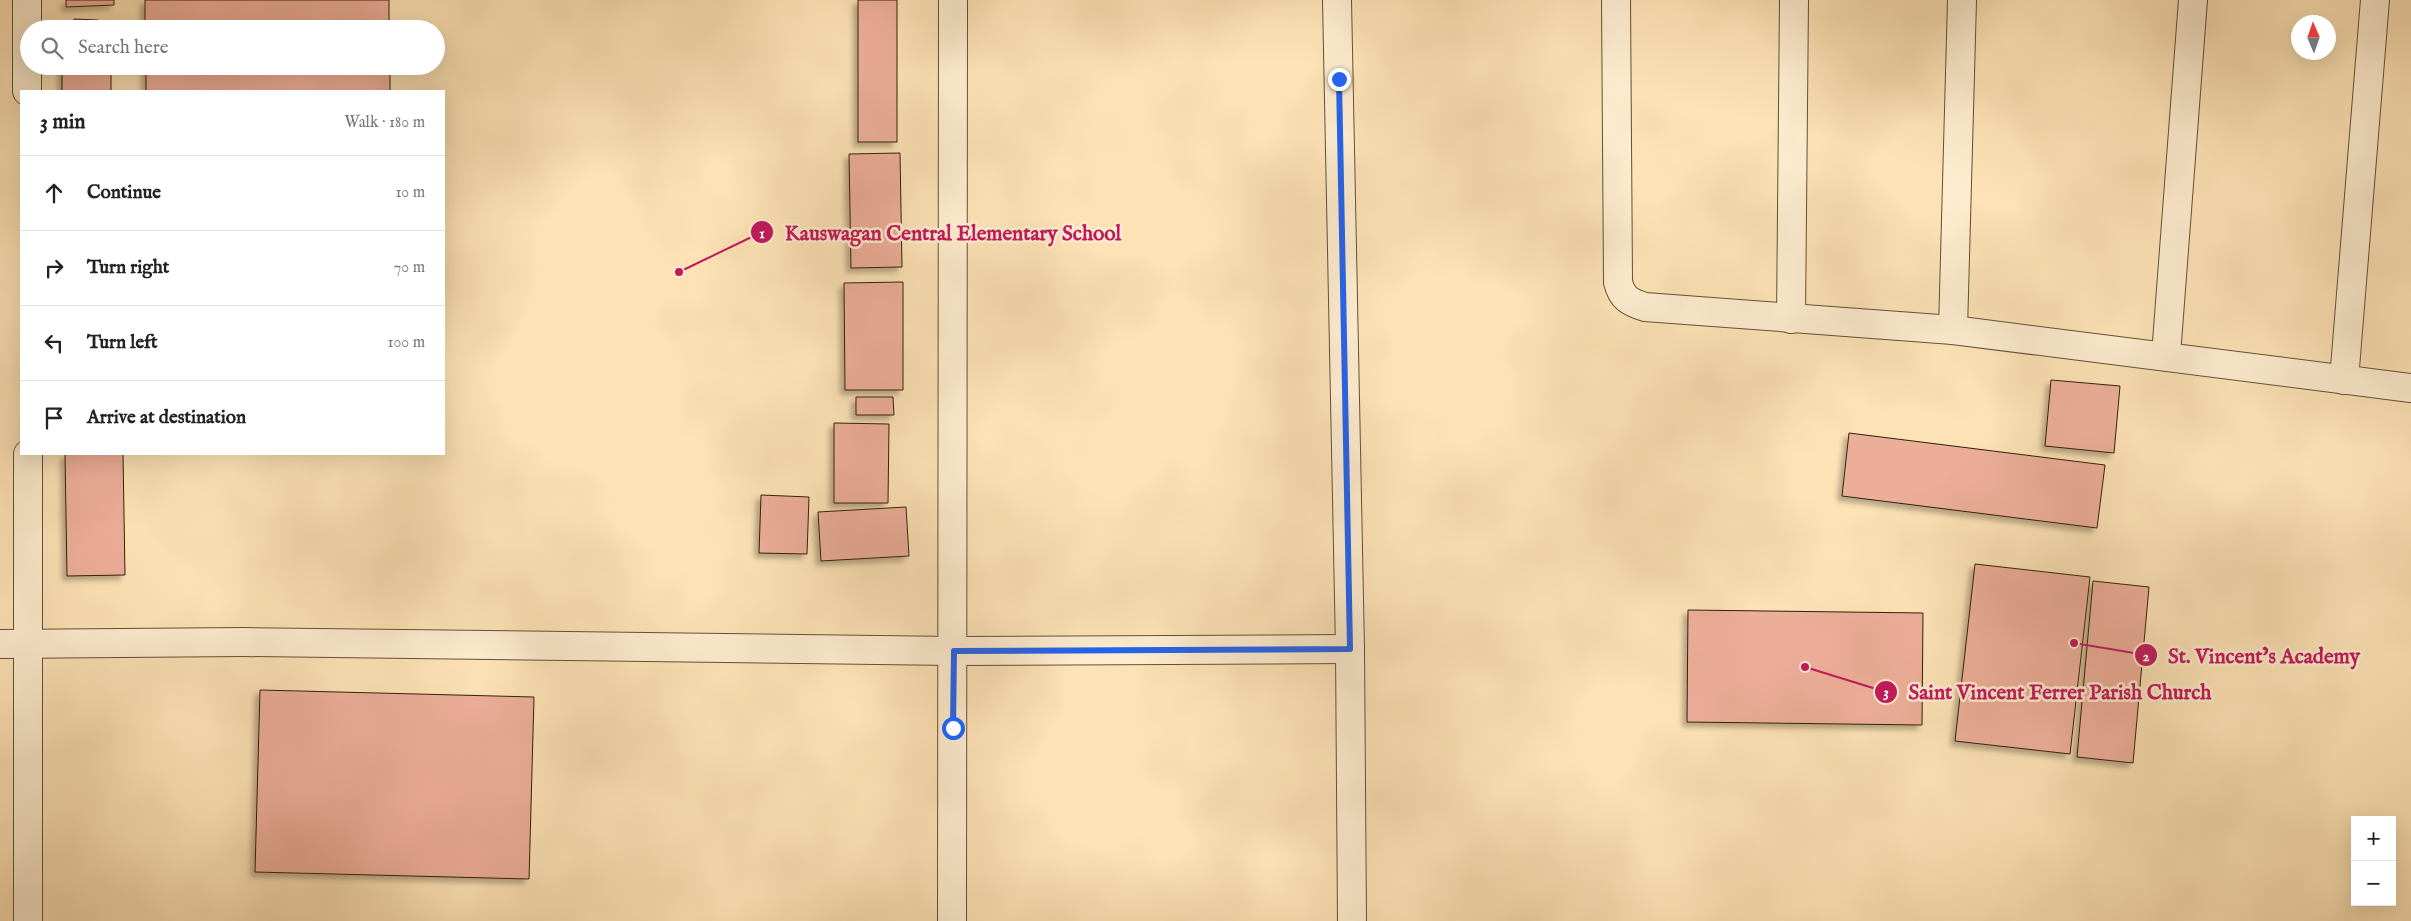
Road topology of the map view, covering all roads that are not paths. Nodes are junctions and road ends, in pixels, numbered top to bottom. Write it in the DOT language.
graph roads {
  1 [pos="27,0"];
  2 [pos="953,0"];
  3 [pos="1338,0"];
  4 [pos="1616,0"];
  5 [pos="1794,0"];
  6 [pos="1962,0"];
  7 [pos="2193,0"];
  8 [pos="2375,0"];
  9 [pos="27,20"];
  10 [pos="27,75"];
  11 [pos="27,90"];
  12 [pos="1791,319"];
  13 [pos="1953,330"];
  14 [pos="2166,355"];
  15 [pos="2344,380"];
  16 [pos="2411,388"];
  17 [pos="28,455"];
  18 [pos="0,644"];
  19 [pos="28,644"];
  20 [pos="1350,649"];
  21 [pos="954,651"];
  22 [pos="28,921"];
  23 [pos="952,921"];
  24 [pos="1352,921"];
  1 -- 9 [label="street"];
  2 -- 21 [label="street"];
  3 -- 20 [label="street"];
  4 -- 12 [label="street"];
  5 -- 12 [label="street"];
  6 -- 13 [label="street"];
  7 -- 14 [label="street"];
  8 -- 15 [label="street"];
  10 -- 11 [label="street"];
  12 -- 13 [label="street"];
  13 -- 14 [label="street"];
  14 -- 15 [label="street"];
  15 -- 16 [label="street"];
  17 -- 19 [label="street"];
  18 -- 19 [label="street"];
  19 -- 21 [label="street"];
  19 -- 22 [label="street"];
  20 -- 21 [label="street"];
  20 -- 24 [label="street"];
  21 -- 23 [label="street"];
}
